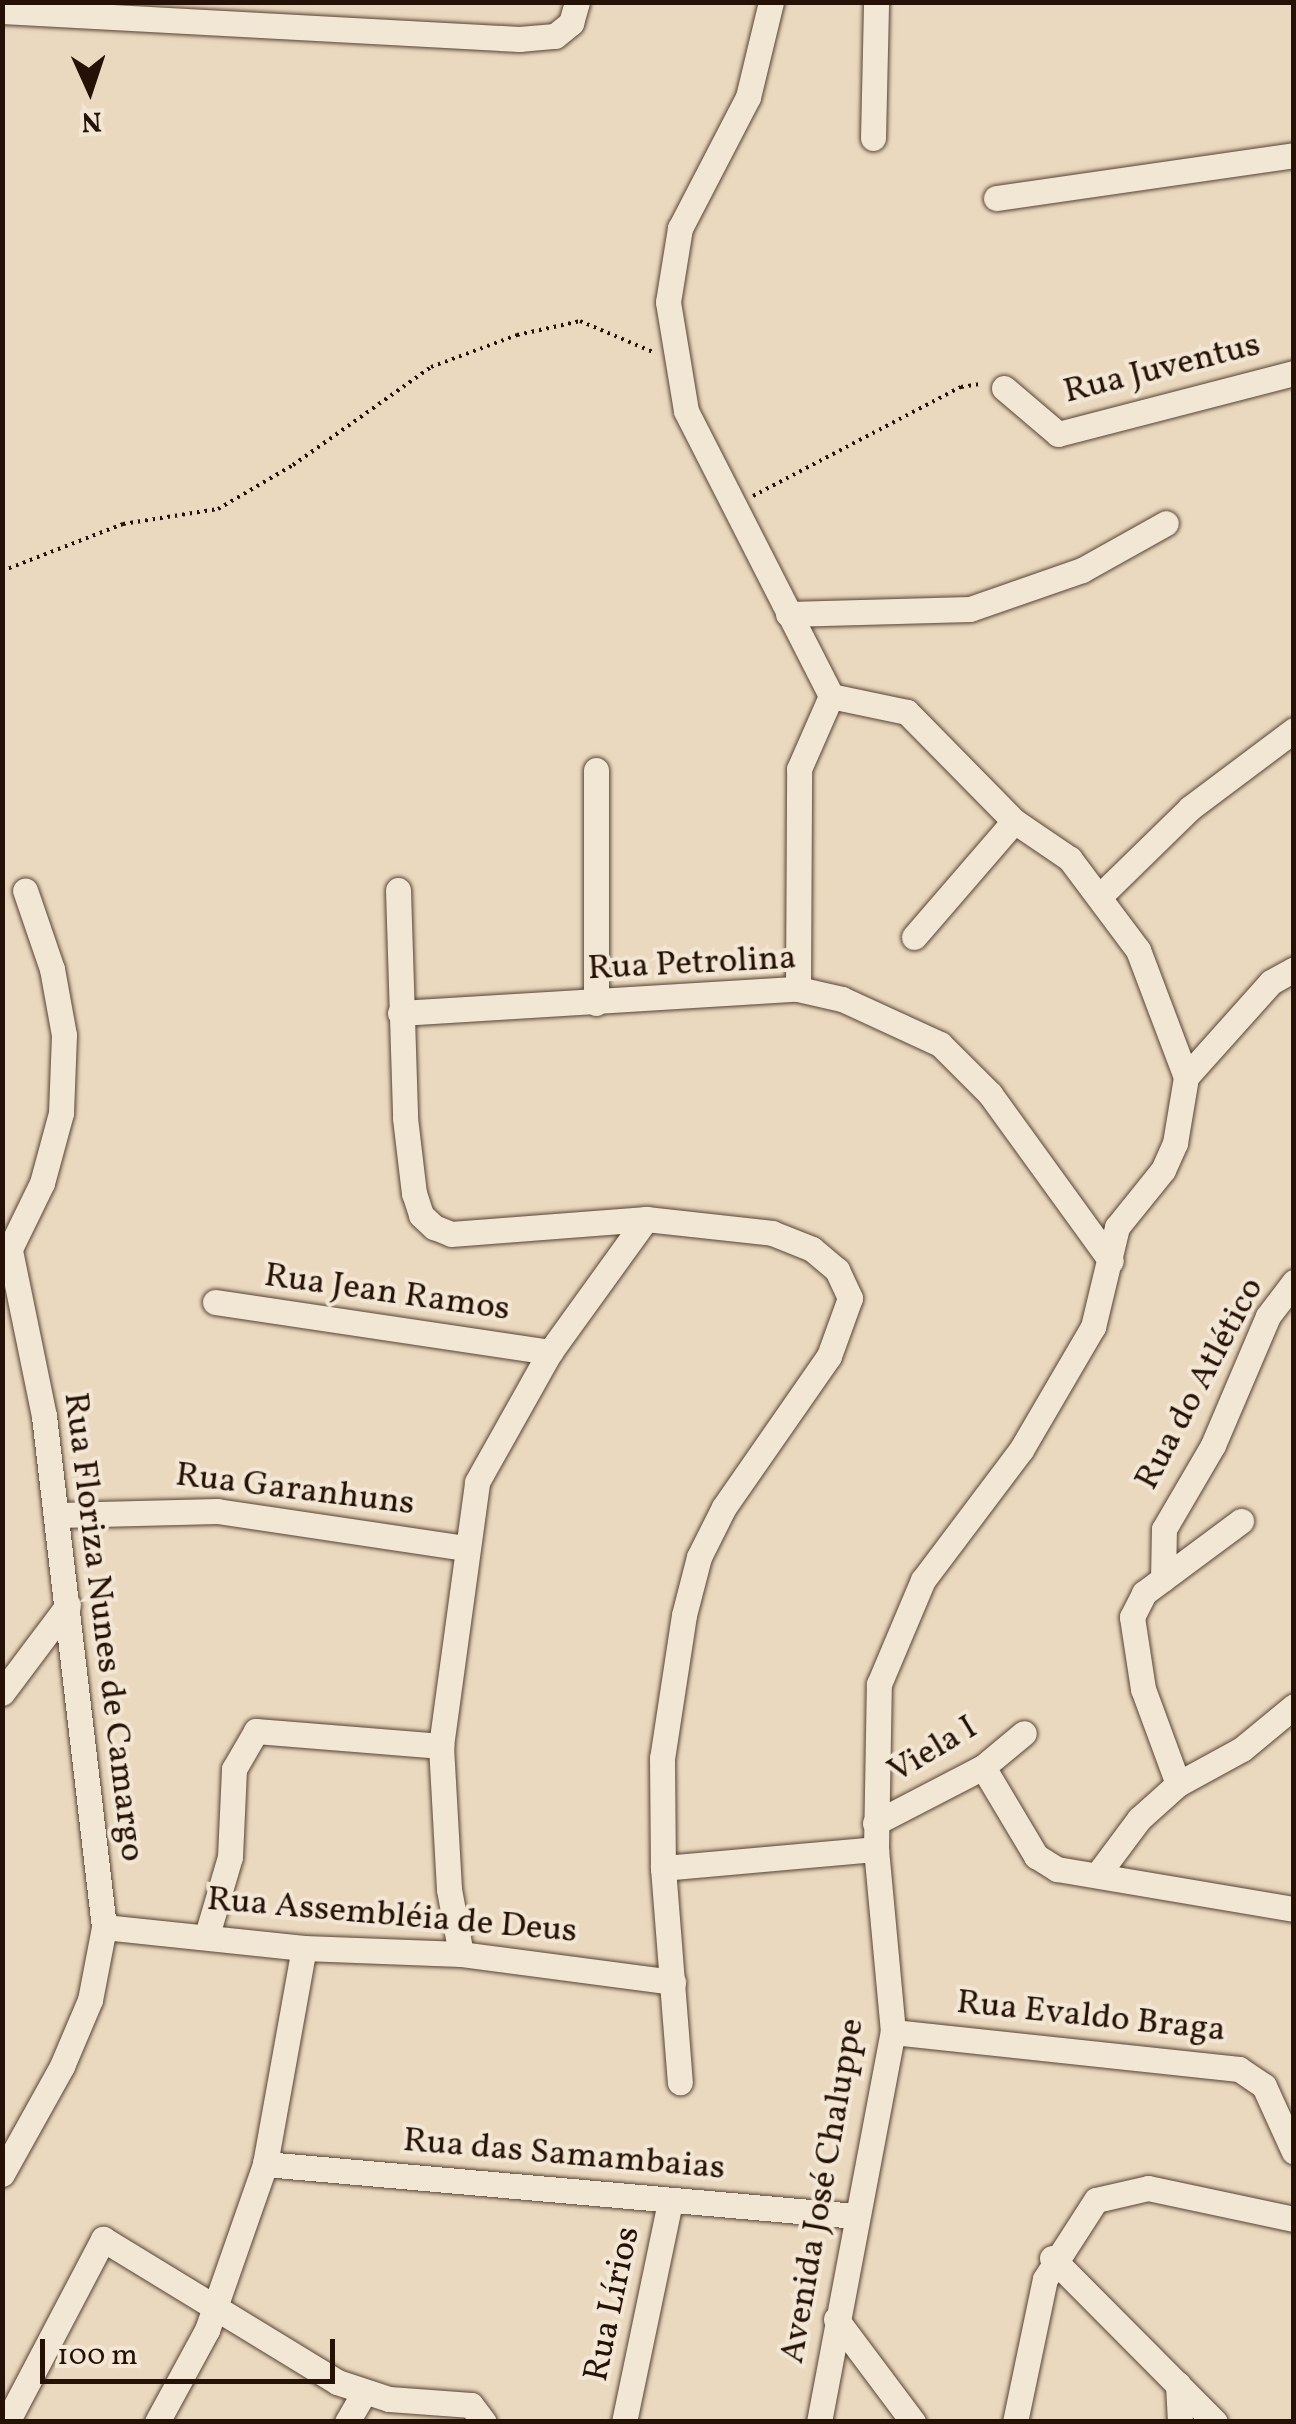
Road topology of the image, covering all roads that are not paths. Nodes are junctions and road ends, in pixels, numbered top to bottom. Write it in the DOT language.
graph roads {
  1 [pos="577,2"];
  2 [pos="771,2"];
  3 [pos="876,2"];
  4 [pos="2,11"];
  5 [pos="873,138"];
  6 [pos="1294,155"];
  7 [pos="996,198"];
  8 [pos="1294,373"];
  9 [pos="1004,388"];
  10 [pos="1166,523"];
  11 [pos="788,614"];
  12 [pos="831,696"];
  13 [pos="1294,730"];
  14 [pos="596,770"];
  15 [pos="1014,821"];
  16 [pos="25,890"];
  17 [pos="398,890"];
  18 [pos="1101,896"];
  19 [pos="914,937"];
  20 [pos="1294,969"];
  21 [pos="798,989"];
  22 [pos="596,1003"];
  23 [pos="400,1013"];
  24 [pos="1186,1076"];
  25 [pos="646,1219"];
  26 [pos="6,1257"];
  27 [pos="1111,1261"];
  28 [pos="1294,1282"];
  29 [pos="215,1302"];
  30 [pos="550,1352"];
  31 [pos="58,1515"];
  32 [pos="1241,1521"];
  33 [pos="464,1548"];
  34 [pos="1164,1579"];
  35 [pos="68,1604"];
  36 [pos="2,1693"];
  37 [pos="1294,1706"];
  38 [pos="1024,1733"];
  39 [pos="440,1746"];
  40 [pos="983,1766"];
  41 [pos="1178,1784"];
  42 [pos="876,1836"];
  43 [pos="663,1868"];
  44 [pos="1098,1874"];
  45 [pos="1294,1908"];
  46 [pos="104,1927"];
  47 [pos="207,1935"];
  48 [pos="304,1948"];
  49 [pos="462,1954"];
  50 [pos="673,1982"];
  51 [pos="892,2032"];
  52 [pos="680,2082"];
  53 [pos="1294,2152"];
  54 [pos="265,2164"];
  55 [pos="2,2174"];
  56 [pos="670,2201"];
  57 [pos="856,2216"];
  58 [pos="1294,2219"];
  59 [pos="1052,2258"];
  60 [pos="215,2310"];
  61 [pos="836,2319"];
  62 [pos="1178,2384"];
  63 [pos="364,2393"];
  64 [pos="7,2422"];
  65 [pos="156,2422"];
  66 [pos="347,2422"];
  67 [pos="484,2422"];
  68 [pos="624,2422"];
  69 [pos="820,2422"];
  70 [pos="913,2422"];
  71 [pos="1015,2422"];
  72 [pos="1180,2422"];
  73 [pos="1215,2422"];
  1 -- 4 [label="street"];
  2 -- 11 [label="street"];
  3 -- 5 [label="street"];
  6 -- 7 [label="street"];
  8 -- 9 [label="street, Rua Juventus"];
  10 -- 11 [label="street"];
  11 -- 12 [label="street"];
  12 -- 15 [label="street"];
  12 -- 21 [label="street"];
  13 -- 18 [label="street"];
  14 -- 22 [label="street"];
  15 -- 18 [label="street"];
  15 -- 19 [label="street"];
  16 -- 26 [label="street"];
  17 -- 23 [label="street"];
  18 -- 24 [label="street"];
  20 -- 24 [label="street"];
  21 -- 22 [label="street, Rua Petrolina"];
  21 -- 27 [label="street, Rua Petrolina"];
  22 -- 23 [label="street, Rua Petrolina"];
  23 -- 25 [label="street"];
  24 -- 27 [label="street, Avenida José Chaluppe"];
  25 -- 30 [label="street"];
  25 -- 43 [label="street"];
  26 -- 31 [label="street, Rua Floriza Nunes de Camargo"];
  27 -- 42 [label="street, Avenida José Chaluppe"];
  28 -- 34 [label="street, Rua do Atlético"];
  29 -- 30 [label="street, Rua Jean Ramos"];
  30 -- 33 [label="street"];
  31 -- 33 [label="street, Rua Garanhuns"];
  31 -- 35 [label="street, Rua Floriza Nunes de Camargo"];
  32 -- 34 [label="street"];
  33 -- 39 [label="street"];
  34 -- 41 [label="street"];
  35 -- 36 [label="street"];
  35 -- 46 [label="street, Rua Floriza Nunes de Camargo"];
  37 -- 41 [label="street"];
  38 -- 40 [label="street, Viela I"];
  39 -- 47 [label="street"];
  39 -- 49 [label="street"];
  40 -- 42 [label="street, Viela I"];
  40 -- 44 [label="street"];
  41 -- 44 [label="street"];
  42 -- 43 [label="street"];
  42 -- 51 [label="street, Avenida José Chaluppe"];
  43 -- 50 [label="street"];
  44 -- 45 [label="street"];
  46 -- 47 [label="street, Rua Assembléia de Deus"];
  46 -- 55 [label="street, Rua Floriza Nunes de Camargo"];
  47 -- 48 [label="street, Rua Assembléia de Deus"];
  48 -- 49 [label="street, Rua Assembléia de Deus"];
  48 -- 54 [label="street"];
  49 -- 50 [label="street, Rua Assembléia de Deus"];
  50 -- 52 [label="street"];
  51 -- 53 [label="street, Rua Evaldo Braga"];
  51 -- 57 [label="street, Avenida José Chaluppe"];
  54 -- 56 [label="street, Rua das Samambaias"];
  54 -- 60 [label="street"];
  56 -- 57 [label="street, Rua das Samambaias"];
  56 -- 68 [label="street, Rua Lírios"];
  57 -- 61 [label="street, Avenida José Chaluppe"];
  58 -- 59 [label="street"];
  59 -- 62 [label="street"];
  59 -- 71 [label="street"];
  60 -- 63 [label="street"];
  60 -- 64 [label="street"];
  60 -- 65 [label="street"];
  61 -- 69 [label="street, Avenida José Chaluppe"];
  61 -- 70 [label="street"];
  62 -- 72 [label="street"];
  62 -- 73 [label="street"];
  63 -- 66 [label="street"];
  63 -- 67 [label="street"];
}
